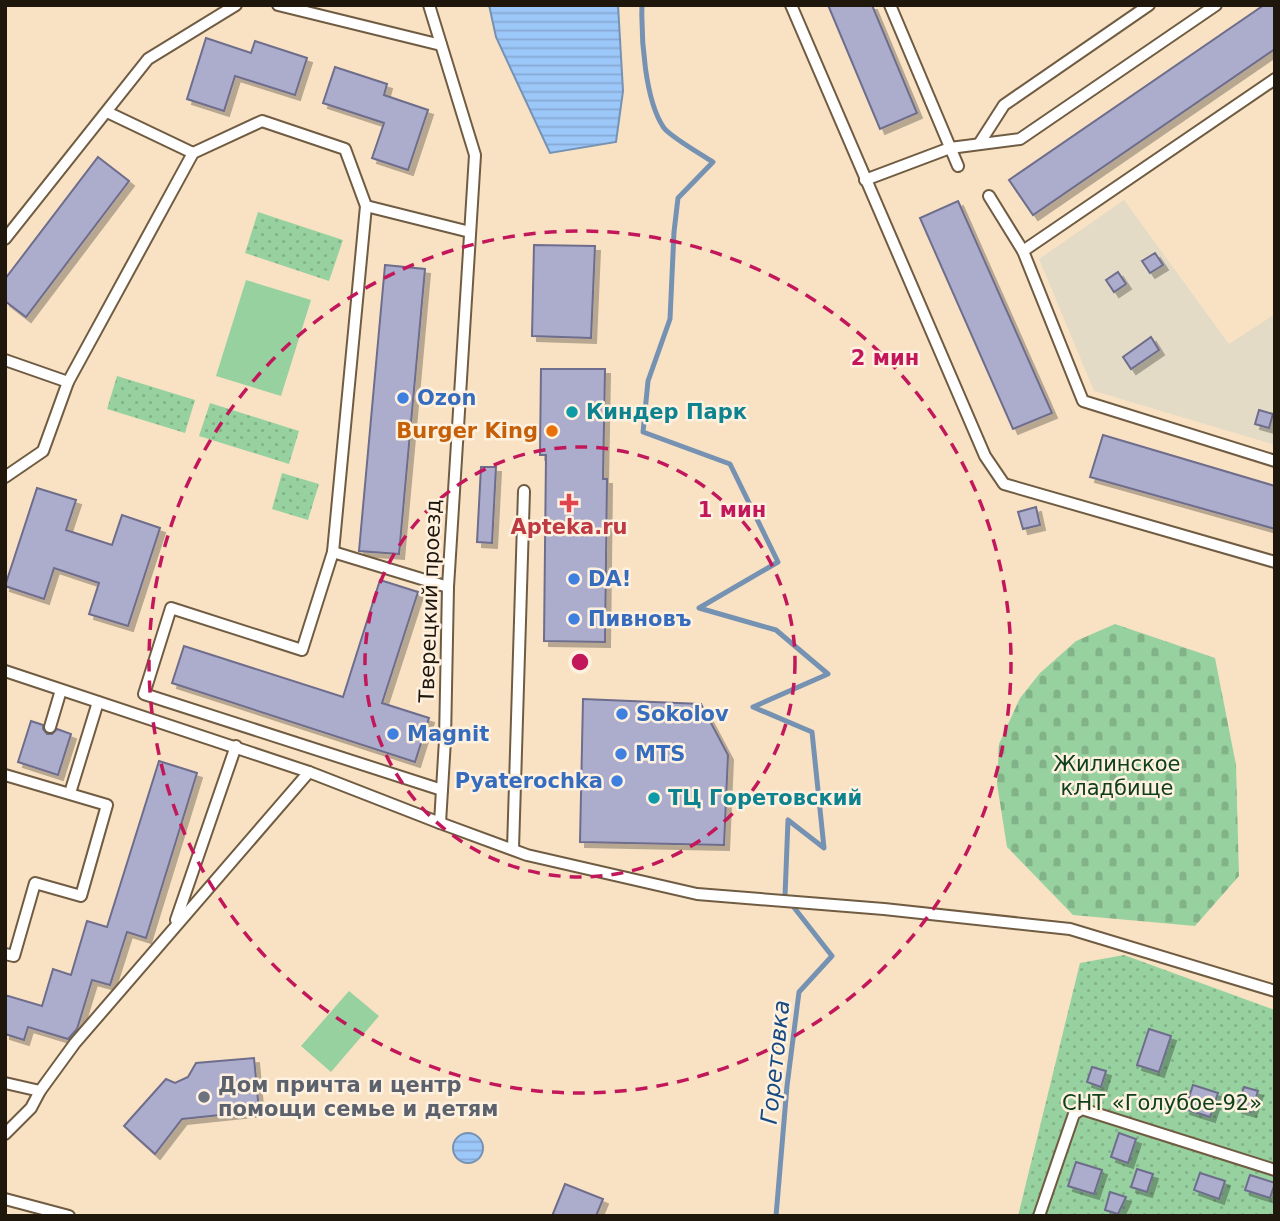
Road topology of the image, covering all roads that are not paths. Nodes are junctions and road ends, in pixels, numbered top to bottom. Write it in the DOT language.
graph roads {
  1 [pos="236,5"];
  2 [pos="278,5"];
  3 [pos="429,5"];
  4 [pos="791,5"];
  5 [pos="890,5"];
  6 [pos="1149,5"];
  7 [pos="1216,5"];
  8 [pos="441,45"];
  9 [pos="1275,79"];
  10 [pos="107,112"];
  11 [pos="979,144"];
  12 [pos="950,148"];
  13 [pos="193,153"];
  14 [pos="958,166"];
  15 [pos="865,180"];
  16 [pos="989,196"];
  17 [pos="366,206"];
  18 [pos="470,232"];
  19 [pos="5,239"];
  20 [pos="1023,251"];
  21 [pos="5,360"];
  22 [pos="68,382"];
  23 [pos="1275,461"];
  24 [pos="5,477"];
  25 [pos="524,491"];
  26 [pos="333,552"];
  27 [pos="1275,562"];
  28 [pos="448,587"];
  29 [pos="5,671"];
  30 [pos="61,690"];
  31 [pos="98,702"];
  32 [pos="50,727"];
  33 [pos="236,746"];
  34 [pos="309,772"];
  35 [pos="5,775"];
  36 [pos="442,790"];
  37 [pos="70,793"];
  38 [pos="440,823"];
  39 [pos="513,849"];
  40 [pos="174,926"];
  41 [pos="5,954"];
  42 [pos="1275,991"];
  43 [pos="5,1083"];
  44 [pos="40,1091"];
  45 [pos="5,1134"];
  46 [pos="1275,1170"];
  47 [pos="5,1199"];
  48 [pos="69,1216"];
  49 [pos="1039,1216"];
  1 -- 10 [label="lane"];
  2 -- 8 [label="lane"];
  3 -- 8 [label="lane, Тверецкий проезд"];
  4 -- 15 [label="lane"];
  5 -- 12 [label="lane"];
  6 -- 11 [label="lane"];
  7 -- 11 [label="lane"];
  8 -- 18 [label="lane, Тверецкий проезд"];
  9 -- 20 [label="lane"];
  10 -- 13 [label="lane"];
  10 -- 19 [label="lane"];
  11 -- 12 [label="lane"];
  12 -- 14 [label="lane"];
  12 -- 15 [label="lane"];
  13 -- 17 [label="lane"];
  13 -- 22 [label="lane"];
  15 -- 27 [label="lane"];
  16 -- 20 [label="lane"];
  17 -- 18 [label="lane"];
  17 -- 26 [label="lane"];
  18 -- 28 [label="lane, Тверецкий проезд"];
  20 -- 23 [label="lane"];
  21 -- 22 [label="lane"];
  22 -- 24 [label="lane"];
  25 -- 39 [label="lane"];
  26 -- 28 [label="lane"];
  26 -- 36 [label="lane"];
  28 -- 36 [label="lane, Тверецкий проезд"];
  29 -- 30 [label="lane"];
  30 -- 31 [label="lane"];
  30 -- 32 [label="lane"];
  31 -- 33 [label="lane"];
  31 -- 37 [label="lane"];
  33 -- 34 [label="lane"];
  33 -- 40 [label="lane"];
  34 -- 38 [label="lane"];
  34 -- 40 [label="lane"];
  35 -- 37 [label="lane"];
  36 -- 38 [label="lane, Тверецкий проезд"];
  37 -- 41 [label="lane"];
  38 -- 39 [label="lane"];
  39 -- 42 [label="lane"];
  40 -- 44 [label="lane"];
  43 -- 44 [label="lane"];
  44 -- 45 [label="lane"];
  46 -- 49 [label="lane"];
  47 -- 48 [label="lane"];
}
